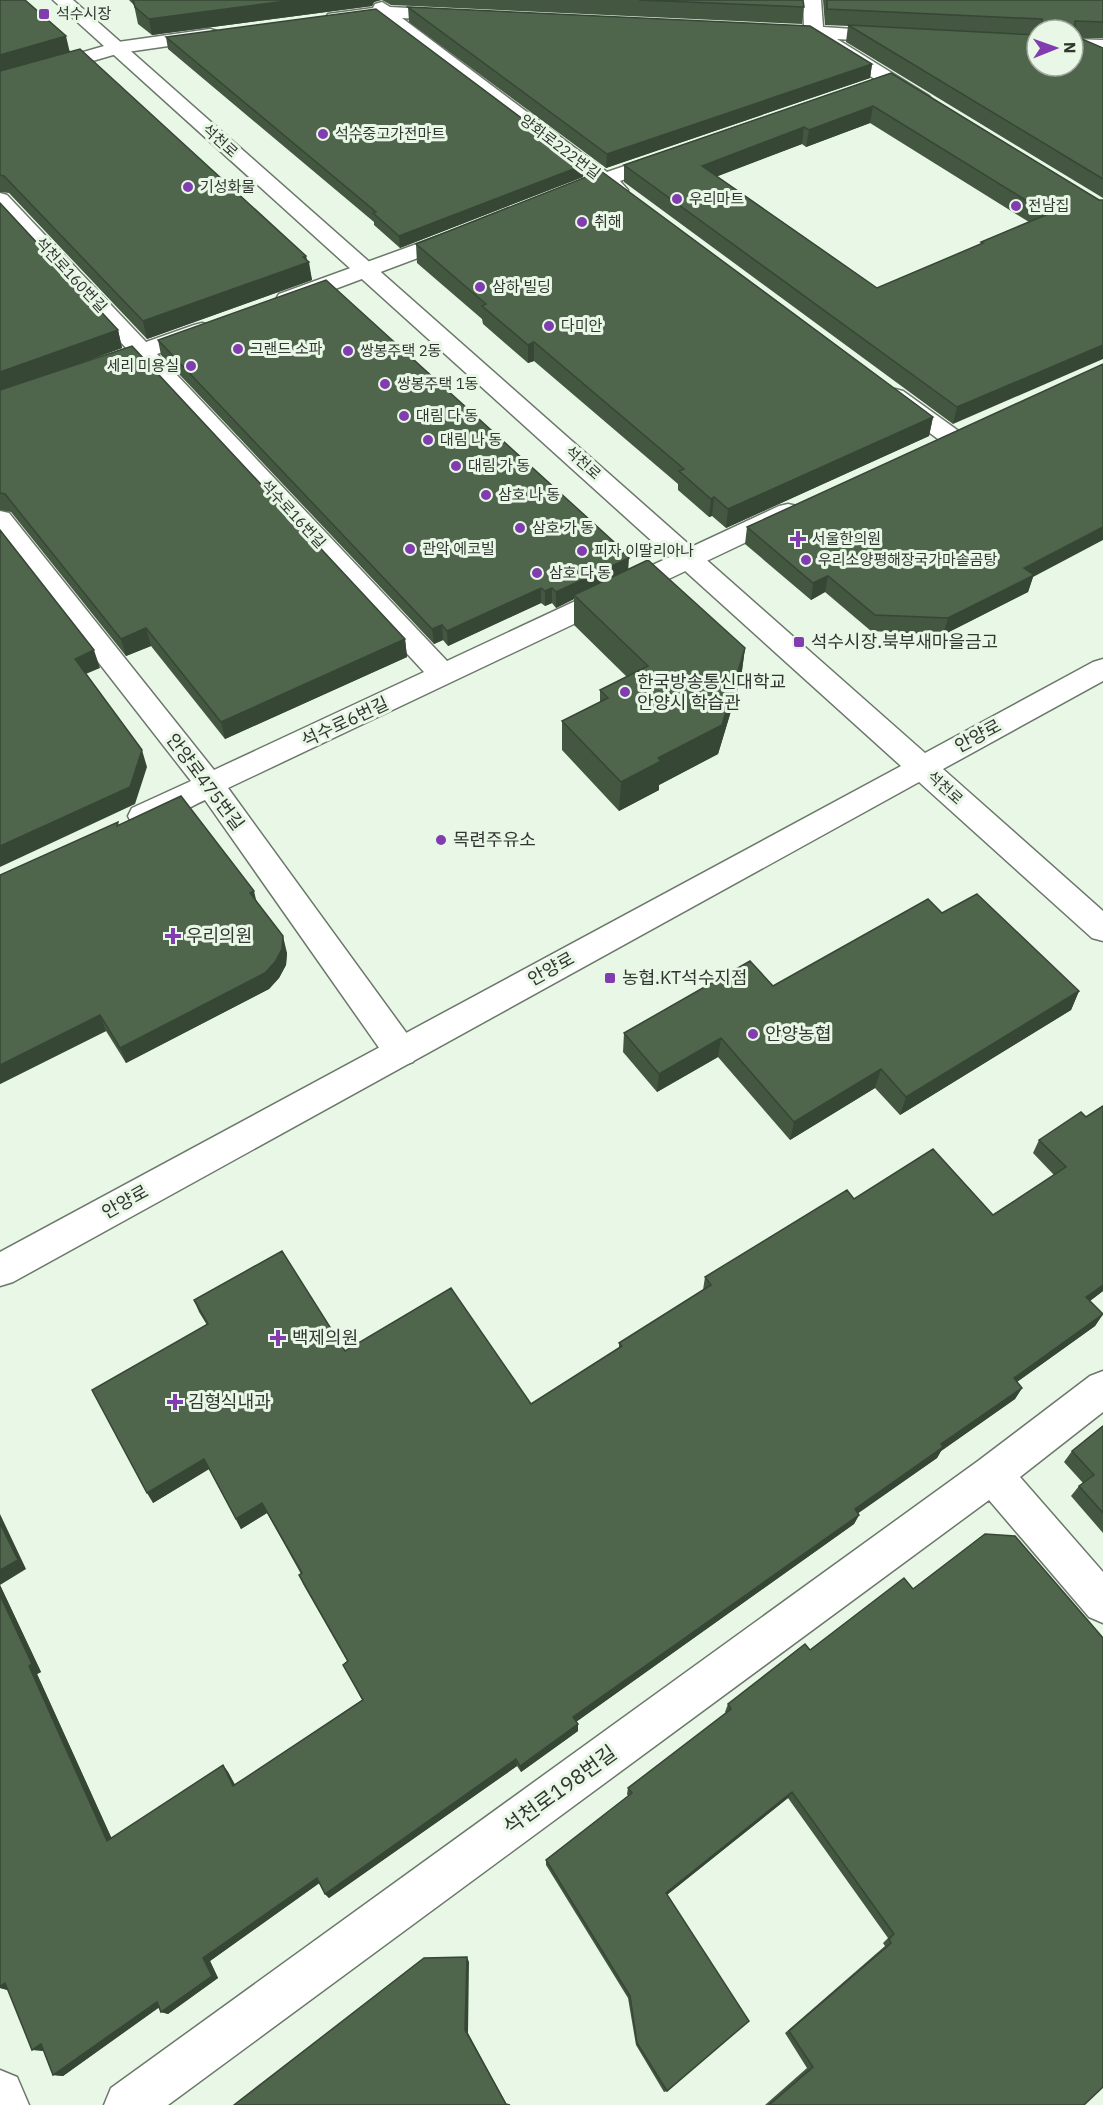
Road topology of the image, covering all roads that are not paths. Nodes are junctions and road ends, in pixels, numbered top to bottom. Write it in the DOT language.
graph roads {
  1 [pos="62,0"];
  2 [pos="812,0"];
  3 [pos="381,6"];
  4 [pos="476,16"];
  5 [pos="313,21"];
  6 [pos="756,30"];
  7 [pos="233,32"];
  8 [pos="814,33"];
  9 [pos="908,37"];
  10 [pos="1085,45"];
  11 [pos="1103,46"];
  12 [pos="118,48"];
  13 [pos="890,80"];
  14 [pos="0,82"];
  15 [pos="868,88"];
  16 [pos="941,111"];
  17 [pos="681,153"];
  18 [pos="603,179"];
  19 [pos="0,199"];
  20 [pos="549,200"];
  21 [pos="631,200"];
  22 [pos="474,229"];
  23 [pos="366,271"];
  24 [pos="265,307"];
  25 [pos="220,324"];
  26 [pos="142,352"];
  27 [pos="76,375"];
  28 [pos="876,381"];
  29 [pos="951,437"];
  30 [pos="804,504"];
  31 [pos="0,519"];
  32 [pos="12,554"];
  33 [pos="689,557"];
  34 [pos="1103,669"];
  35 [pos="443,675"];
  36 [pos="921,767"];
  37 [pos="210,785"];
  38 [pos="115,829"];
  39 [pos="1103,929"];
  40 [pos="401,1052"];
  41 [pos="0,1270"];
  42 [pos="1103,1389"];
  43 [pos="992,1474"];
  44 [pos="1103,1603"];
  45 [pos="0,2094"];
  46 [pos="5,2105"];
  47 [pos="128,2105"];
  1 -- 12 [label="street, 석천로"];
  2 -- 8 [label="street"];
  3 -- 4 [label="street"];
  3 -- 5 [label="street"];
  3 -- 18 [label="street, 양화로222번길"];
  6 -- 8 [label="street"];
  7 -- 12 [label="street"];
  8 -- 9 [label="street"];
  8 -- 13 [label="street"];
  10 -- 11 [label="street"];
  12 -- 14 [label="street"];
  12 -- 23 [label="street, 석천로"];
  13 -- 15 [label="street"];
  13 -- 16 [label="street"];
  17 -- 18 [label="street"];
  18 -- 20 [label="street"];
  18 -- 21 [label="street, 양화로222번길"];
  19 -- 26 [label="street, 석천로160번길"];
  22 -- 23 [label="street"];
  23 -- 24 [label="street"];
  23 -- 33 [label="street, 석천로"];
  25 -- 26 [label="street"];
  26 -- 27 [label="street"];
  26 -- 35 [label="street, 석수로16번길"];
  28 -- 29 [label="street"];
  30 -- 33 [label="street, 석수로6번길"];
  31 -- 32 [label="street, 안양로475번길"];
  32 -- 37 [label="street, 안양로475번길"];
  33 -- 35 [label="street, 석수로6번길"];
  33 -- 36 [label="street, 석천로"];
  34 -- 36 [label="street, 안양로"];
  35 -- 37 [label="street, 석수로6번길"];
  36 -- 39 [label="street, 석천로"];
  36 -- 40 [label="street, 안양로"];
  37 -- 38 [label="street, 석수로6번길"];
  37 -- 40 [label="street, 안양로475번길"];
  40 -- 41 [label="street, 안양로"];
  42 -- 43 [label="street, 석천로198번길"];
  43 -- 44 [label="street"];
  43 -- 47 [label="street, 석천로198번길"];
  45 -- 46 [label="street"];
}
